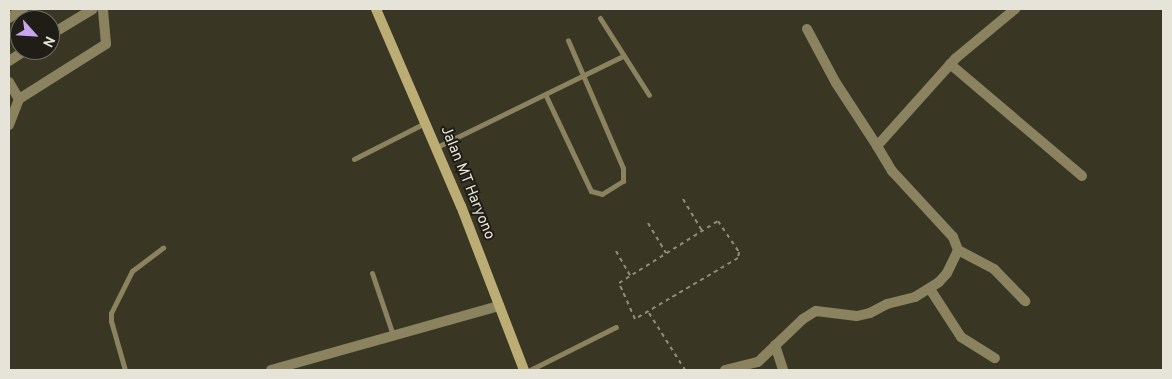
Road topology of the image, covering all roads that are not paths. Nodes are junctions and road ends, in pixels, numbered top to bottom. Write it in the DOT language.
graph roads {
  1 [pos="23,9"];
  2 [pos="94,9"];
  3 [pos="103,9"];
  4 [pos="376,9"];
  5 [pos="1015,9"];
  6 [pos="9,18"];
  7 [pos="600,18"];
  8 [pos="807,28"];
  9 [pos="60,29"];
  10 [pos="568,40"];
  11 [pos="623,56"];
  12 [pos="950,64"];
  13 [pos="586,77"];
  14 [pos="9,82"];
  15 [pos="649,94"];
  16 [pos="546,96"];
  17 [pos="19,99"];
  18 [pos="426,123"];
  19 [pos="9,125"];
  20 [pos="877,146"];
  21 [pos="437,148"];
  22 [pos="354,158"];
  23 [pos="1082,176"];
  24 [pos="163,248"];
  25 [pos="958,250"];
  26 [pos="372,273"];
  27 [pos="930,289"];
  28 [pos="1025,300"];
  29 [pos="499,306"];
  30 [pos="616,327"];
  31 [pos="392,335"];
  32 [pos="775,345"];
  33 [pos="995,358"];
  34 [pos="125,370"];
  35 [pos="271,370"];
  36 [pos="524,370"];
  37 [pos="530,370"];
  38 [pos="725,370"];
  39 [pos="782,370"];
  1 -- 6 [label="street"];
  2 -- 9 [label="street"];
  3 -- 17 [label="street"];
  4 -- 18 [label="main road, Jalan MT Haryono"];
  5 -- 12 [label="street"];
  7 -- 11 [label="lane"];
  8 -- 20 [label="street"];
  10 -- 13 [label="lane"];
  11 -- 13 [label="lane"];
  11 -- 15 [label="lane"];
  12 -- 20 [label="street"];
  12 -- 23 [label="street"];
  13 -- 16 [label="lane"];
  13 -- 16 [label="lane"];
  14 -- 17 [label="street"];
  16 -- 21 [label="lane"];
  17 -- 19 [label="street"];
  18 -- 21 [label="main road, Jalan MT Haryono"];
  18 -- 22 [label="lane"];
  20 -- 25 [label="street"];
  21 -- 29 [label="main road, Jalan MT Haryono"];
  24 -- 34 [label="lane"];
  25 -- 27 [label="street"];
  25 -- 28 [label="street"];
  26 -- 31 [label="lane"];
  27 -- 32 [label="street"];
  27 -- 33 [label="street"];
  29 -- 31 [label="street"];
  29 -- 36 [label="main road, Jalan MT Haryono"];
  30 -- 37 [label="lane"];
  31 -- 35 [label="street"];
  32 -- 38 [label="street"];
  32 -- 39 [label="street"];
}
